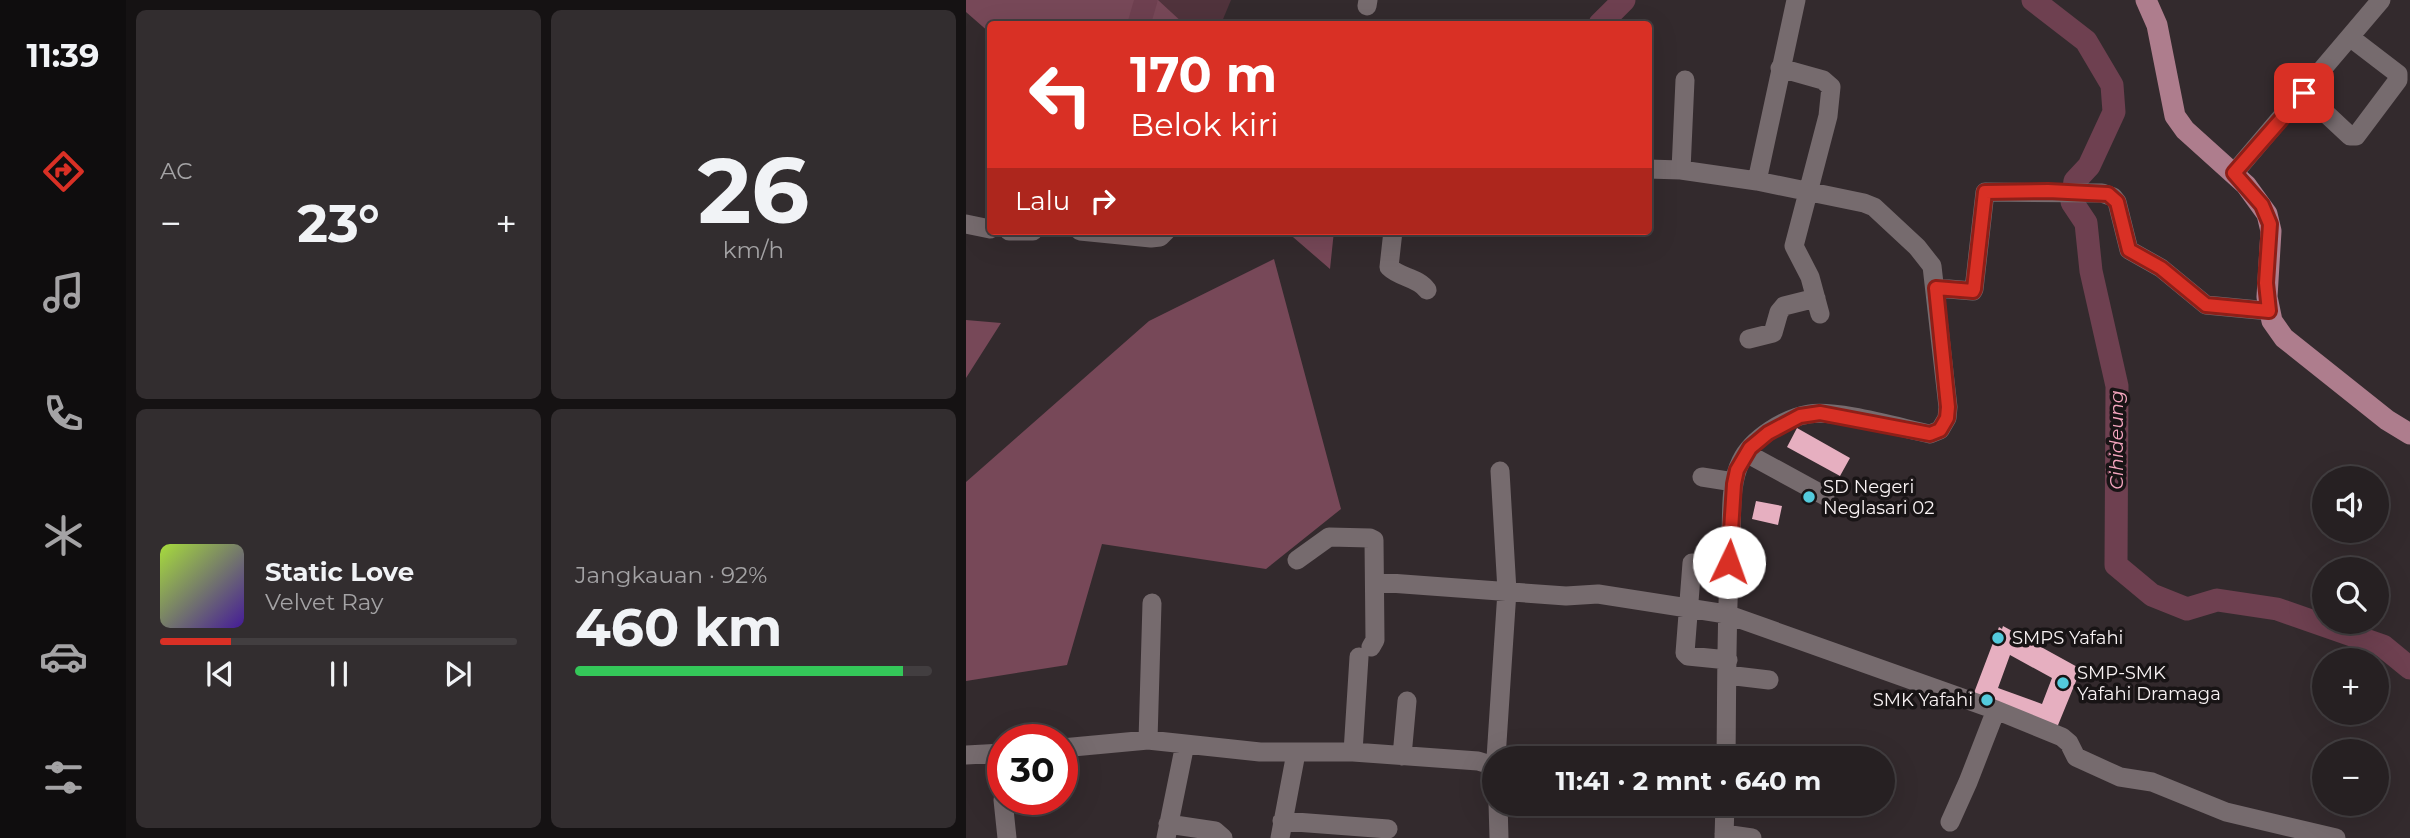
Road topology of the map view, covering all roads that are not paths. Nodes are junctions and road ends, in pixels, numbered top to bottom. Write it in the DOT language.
graph roads {
  1 [pos="1796,0"];
  2 [pos="2146,0"];
  3 [pos="2381,0"];
  4 [pos="2351,38"];
  5 [pos="1780,68"];
  6 [pos="1685,80"];
  7 [pos="2304,93"];
  8 [pos="1652,169"];
  9 [pos="1681,170"];
  10 [pos="2234,173"];
  11 [pos="1757,181"];
  12 [pos="1809,192"];
  13 [pos="966,224"];
  14 [pos="987,228"];
  15 [pos="1121,235"];
  16 [pos="1162,235"];
  17 [pos="1393,235"];
  18 [pos="1936,288"];
  19 [pos="1427,290"];
  20 [pos="2269,311"];
  21 [pos="1749,339"];
  22 [pos="2410,435"];
  23 [pos="1746,453"];
  24 [pos="1500,471"];
  25 [pos="1702,477"];
  26 [pos="1734,482"];
  27 [pos="1825,496"];
  28 [pos="1297,561"];
  29 [pos="1692,563"];
  30 [pos="1376,582"];
  31 [pos="1507,591"];
  32 [pos="1152,603"];
  33 [pos="1690,607"];
  34 [pos="1726,614"];
  35 [pos="1728,667"];
  36 [pos="1769,680"];
  37 [pos="1407,701"];
  38 [pos="1996,710"];
  39 [pos="1148,740"];
  40 [pos="1185,744"];
  41 [pos="1497,746"];
  42 [pos="1726,746"];
  43 [pos="1078,747"];
  44 [pos="1353,752"];
  45 [pos="1296,753"];
  46 [pos="987,754"];
  47 [pos="966,755"];
  48 [pos="1402,756"];
  49 [pos="1482,762"];
  50 [pos="1005,815"];
  51 [pos="1498,816"];
  52 [pos="1725,816"];
  53 [pos="1950,822"];
  54 [pos="1388,829"];
  55 [pos="1281,830"];
  56 [pos="1167,831"];
  57 [pos="1338,832"];
  58 [pos="1724,836"];
  59 [pos="1007,838"];
  60 [pos="1223,838"];
  61 [pos="1499,838"];
  62 [pos="1752,838"];
  63 [pos="2336,838"];
  1 -- 5 [label="street"];
  2 -- 10 [label="main road"];
  3 -- 4 [label="street"];
  4 -- 7 [label="street"];
  4 -- 7 [label="street"];
  5 -- 11 [label="street"];
  5 -- 12 [label="street"];
  6 -- 9 [label="street"];
  7 -- 10 [label="street"];
  8 -- 9 [label="street"];
  9 -- 11 [label="street"];
  10 -- 20 [label="main road"];
  11 -- 12 [label="street"];
  12 -- 18 [label="street"];
  12 -- 21 [label="street"];
  13 -- 14 [label="street"];
  15 -- 16 [label="street"];
  17 -- 19 [label="street"];
  18 -- 20 [label="street"];
  18 -- 23 [label="street"];
  20 -- 22 [label="main road"];
  23 -- 26 [label="street"];
  23 -- 27 [label="street"];
  24 -- 31 [label="street"];
  25 -- 26 [label="street"];
  26 -- 34 [label="street"];
  28 -- 30 [label="street"];
  29 -- 33 [label="street"];
  30 -- 31 [label="street"];
  30 -- 44 [label="street"];
  31 -- 33 [label="street"];
  31 -- 41 [label="street"];
  32 -- 39 [label="street"];
  33 -- 34 [label="street"];
  33 -- 35 [label="street"];
  34 -- 35 [label="street"];
  34 -- 38 [label="street"];
  35 -- 36 [label="street"];
  35 -- 42 [label="street"];
  37 -- 48 [label="street"];
  38 -- 53 [label="street"];
  38 -- 63 [label="street"];
  39 -- 40 [label="street"];
  39 -- 43 [label="street"];
  40 -- 45 [label="street"];
  40 -- 56 [label="street"];
  44 -- 45 [label="street"];
  44 -- 48 [label="street"];
  45 -- 55 [label="street"];
  46 -- 47 [label="street"];
  48 -- 49 [label="street"];
  50 -- 59 [label="street"];
  51 -- 61 [label="street"];
  52 -- 58 [label="street"];
  54 -- 57 [label="street"];
  55 -- 57 [label="street"];
  56 -- 60 [label="street"];
  58 -- 62 [label="street"];
}
